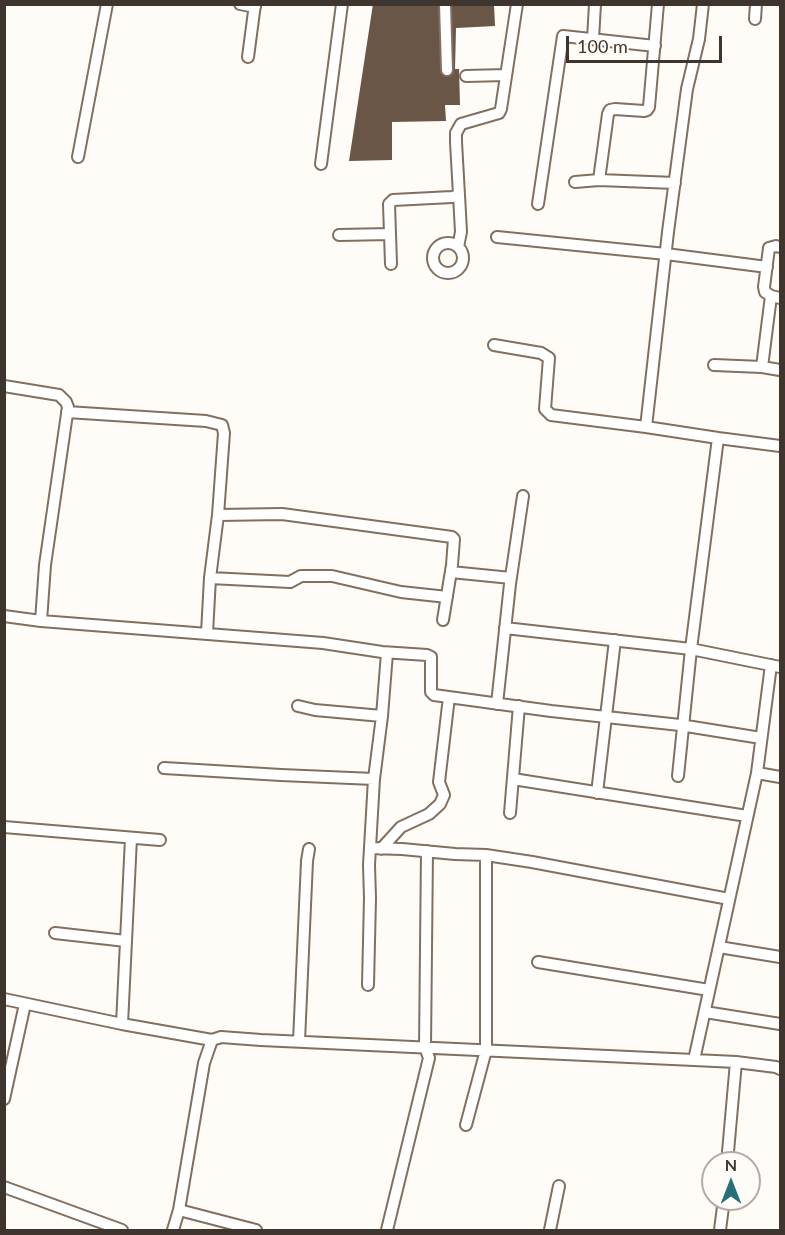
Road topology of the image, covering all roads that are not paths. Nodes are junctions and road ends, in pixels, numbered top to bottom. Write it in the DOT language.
graph roads {
  1 [pos="107,4"];
  2 [pos="240,4"];
  3 [pos="342,4"];
  4 [pos="445,4"];
  5 [pos="517,4"];
  6 [pos="595,4"];
  7 [pos="658,4"];
  8 [pos="703,4"];
  9 [pos="756,4"];
  10 [pos="255,6"];
  11 [pos="755,19"];
  12 [pos="593,39"];
  13 [pos="655,46"];
  14 [pos="248,57"];
  15 [pos="447,70"];
  16 [pos="466,75"];
  17 [pos="506,75"];
  18 [pos="78,157"];
  19 [pos="321,164"];
  20 [pos="599,180"];
  21 [pos="575,182"];
  22 [pos="675,183"];
  23 [pos="459,195"];
  24 [pos="538,204"];
  25 [pos="390,234"];
  26 [pos="339,235"];
  27 [pos="497,237"];
  28 [pos="458,247"];
  29 [pos="780,247"];
  30 [pos="666,254"];
  31 [pos="391,264"];
  32 [pos="767,267"];
  33 [pos="776,297"];
  34 [pos="494,345"];
  35 [pos="714,364"];
  36 [pos="762,368"];
  37 [pos="780,370"];
  38 [pos="4,386"];
  39 [pos="67,412"];
  40 [pos="646,428"];
  41 [pos="718,438"];
  42 [pos="780,446"];
  43 [pos="523,496"];
  44 [pos="218,515"];
  45 [pos="451,572"];
  46 [pos="210,578"];
  47 [pos="511,578"];
  48 [pos="447,597"];
  49 [pos="4,616"];
  50 [pos="443,620"];
  51 [pos="41,621"];
  52 [pos="505,628"];
  53 [pos="207,633"];
  54 [pos="615,640"];
  55 [pos="691,649"];
  56 [pos="387,652"];
  57 [pos="778,666"];
  58 [pos="449,698"];
  59 [pos="497,704"];
  60 [pos="298,706"];
  61 [pos="519,706"];
  62 [pos="382,716"];
  63 [pos="606,717"];
  64 [pos="684,725"];
  65 [pos="761,738"];
  66 [pos="164,768"];
  67 [pos="756,773"];
  68 [pos="678,776"];
  69 [pos="780,777"];
  70 [pos="374,779"];
  71 [pos="513,779"];
  72 [pos="597,793"];
  73 [pos="510,813"];
  74 [pos="747,816"];
  75 [pos="4,826"];
  76 [pos="131,838"];
  77 [pos="160,840"];
  78 [pos="309,849"];
  79 [pos="376,849"];
  80 [pos="427,851"];
  81 [pos="486,855"];
  82 [pos="729,899"];
  83 [pos="55,933"];
  84 [pos="126,941"];
  85 [pos="719,947"];
  86 [pos="780,957"];
  87 [pos="538,962"];
  88 [pos="368,985"];
  89 [pos="709,990"];
  90 [pos="4,999"];
  91 [pos="25,1004"];
  92 [pos="705,1012"];
  93 [pos="122,1024"];
  94 [pos="780,1024"];
  95 [pos="212,1040"];
  96 [pos="299,1041"];
  97 [pos="425,1047"];
  98 [pos="486,1050"];
  99 [pos="694,1060"];
  100 [pos="736,1062"];
  101 [pos="780,1069"];
  102 [pos="4,1099"];
  103 [pos="465,1125"];
  104 [pos="728,1151"];
  105 [pos="559,1186"];
  106 [pos="4,1187"];
  107 [pos="180,1210"];
  108 [pos="722,1211"];
  109 [pos="122,1230"];
  110 [pos="173,1230"];
  111 [pos="256,1230"];
  112 [pos="387,1230"];
  113 [pos="550,1230"];
  114 [pos="720,1230"];
  1 -- 18 [label="street"];
  2 -- 10 [label="street"];
  3 -- 19 [label="street"];
  4 -- 15 [label="street"];
  5 -- 17 [label="street"];
  6 -- 12 [label="street"];
  7 -- 13 [label="street"];
  8 -- 22 [label="street"];
  9 -- 11 [label="street"];
  10 -- 14 [label="street"];
  12 -- 13 [label="street"];
  12 -- 24 [label="street"];
  13 -- 20 [label="street"];
  16 -- 17 [label="street"];
  17 -- 23 [label="street"];
  20 -- 21 [label="street"];
  20 -- 22 [label="street"];
  22 -- 30 [label="street"];
  23 -- 25 [label="street"];
  23 -- 28 [label="street"];
  25 -- 26 [label="street"];
  25 -- 31 [label="street"];
  27 -- 30 [label="street"];
  29 -- 32 [label="street"];
  30 -- 32 [label="street"];
  30 -- 40 [label="street"];
  32 -- 33 [label="street"];
  33 -- 36 [label="street"];
  34 -- 40 [label="street"];
  35 -- 36 [label="street"];
  36 -- 37 [label="street"];
  38 -- 39 [label="street"];
  39 -- 44 [label="street"];
  39 -- 51 [label="street"];
  40 -- 41 [label="street"];
  41 -- 42 [label="street"];
  41 -- 55 [label="street"];
  43 -- 47 [label="street"];
  44 -- 45 [label="street"];
  44 -- 46 [label="street"];
  45 -- 47 [label="street"];
  45 -- 48 [label="street"];
  46 -- 48 [label="street"];
  46 -- 53 [label="street"];
  47 -- 52 [label="street"];
  48 -- 50 [label="street"];
  49 -- 51 [label="street"];
  51 -- 53 [label="street"];
  52 -- 54 [label="street"];
  52 -- 59 [label="street"];
  53 -- 56 [label="street"];
  54 -- 55 [label="street"];
  54 -- 63 [label="street"];
  55 -- 57 [label="street"];
  55 -- 64 [label="street"];
  56 -- 58 [label="street"];
  56 -- 62 [label="street"];
  57 -- 65 [label="street"];
  58 -- 59 [label="street"];
  58 -- 79 [label="street"];
  59 -- 61 [label="street"];
  60 -- 62 [label="street"];
  61 -- 63 [label="street"];
  61 -- 71 [label="street"];
  62 -- 70 [label="street"];
  63 -- 64 [label="street"];
  63 -- 72 [label="street"];
  64 -- 65 [label="street"];
  64 -- 68 [label="street"];
  65 -- 67 [label="street"];
  66 -- 70 [label="street"];
  67 -- 69 [label="street"];
  67 -- 74 [label="street"];
  70 -- 79 [label="street"];
  71 -- 72 [label="street"];
  71 -- 73 [label="street"];
  72 -- 74 [label="street"];
  74 -- 82 [label="street"];
  75 -- 76 [label="street"];
  76 -- 77 [label="street"];
  76 -- 84 [label="street"];
  78 -- 96 [label="street"];
  79 -- 80 [label="street"];
  79 -- 88 [label="street"];
  80 -- 81 [label="street"];
  80 -- 97 [label="street"];
  81 -- 82 [label="street"];
  81 -- 98 [label="street"];
  82 -- 85 [label="street"];
  83 -- 84 [label="street"];
  84 -- 93 [label="street"];
  85 -- 86 [label="street"];
  85 -- 89 [label="street"];
  87 -- 89 [label="street"];
  89 -- 92 [label="street"];
  90 -- 91 [label="street"];
  91 -- 93 [label="street"];
  91 -- 102 [label="street"];
  92 -- 94 [label="street"];
  92 -- 99 [label="street"];
  93 -- 95 [label="street"];
  95 -- 96 [label="street"];
  95 -- 107 [label="street"];
  96 -- 97 [label="street"];
  97 -- 98 [label="street"];
  97 -- 112 [label="street"];
  98 -- 99 [label="street"];
  98 -- 103 [label="street"];
  99 -- 100 [label="street"];
  100 -- 101 [label="street"];
  100 -- 104 [label="street"];
  105 -- 113 [label="street"];
  106 -- 109 [label="street"];
  107 -- 110 [label="street"];
  107 -- 111 [label="street"];
  108 -- 114 [label="street"];
}
